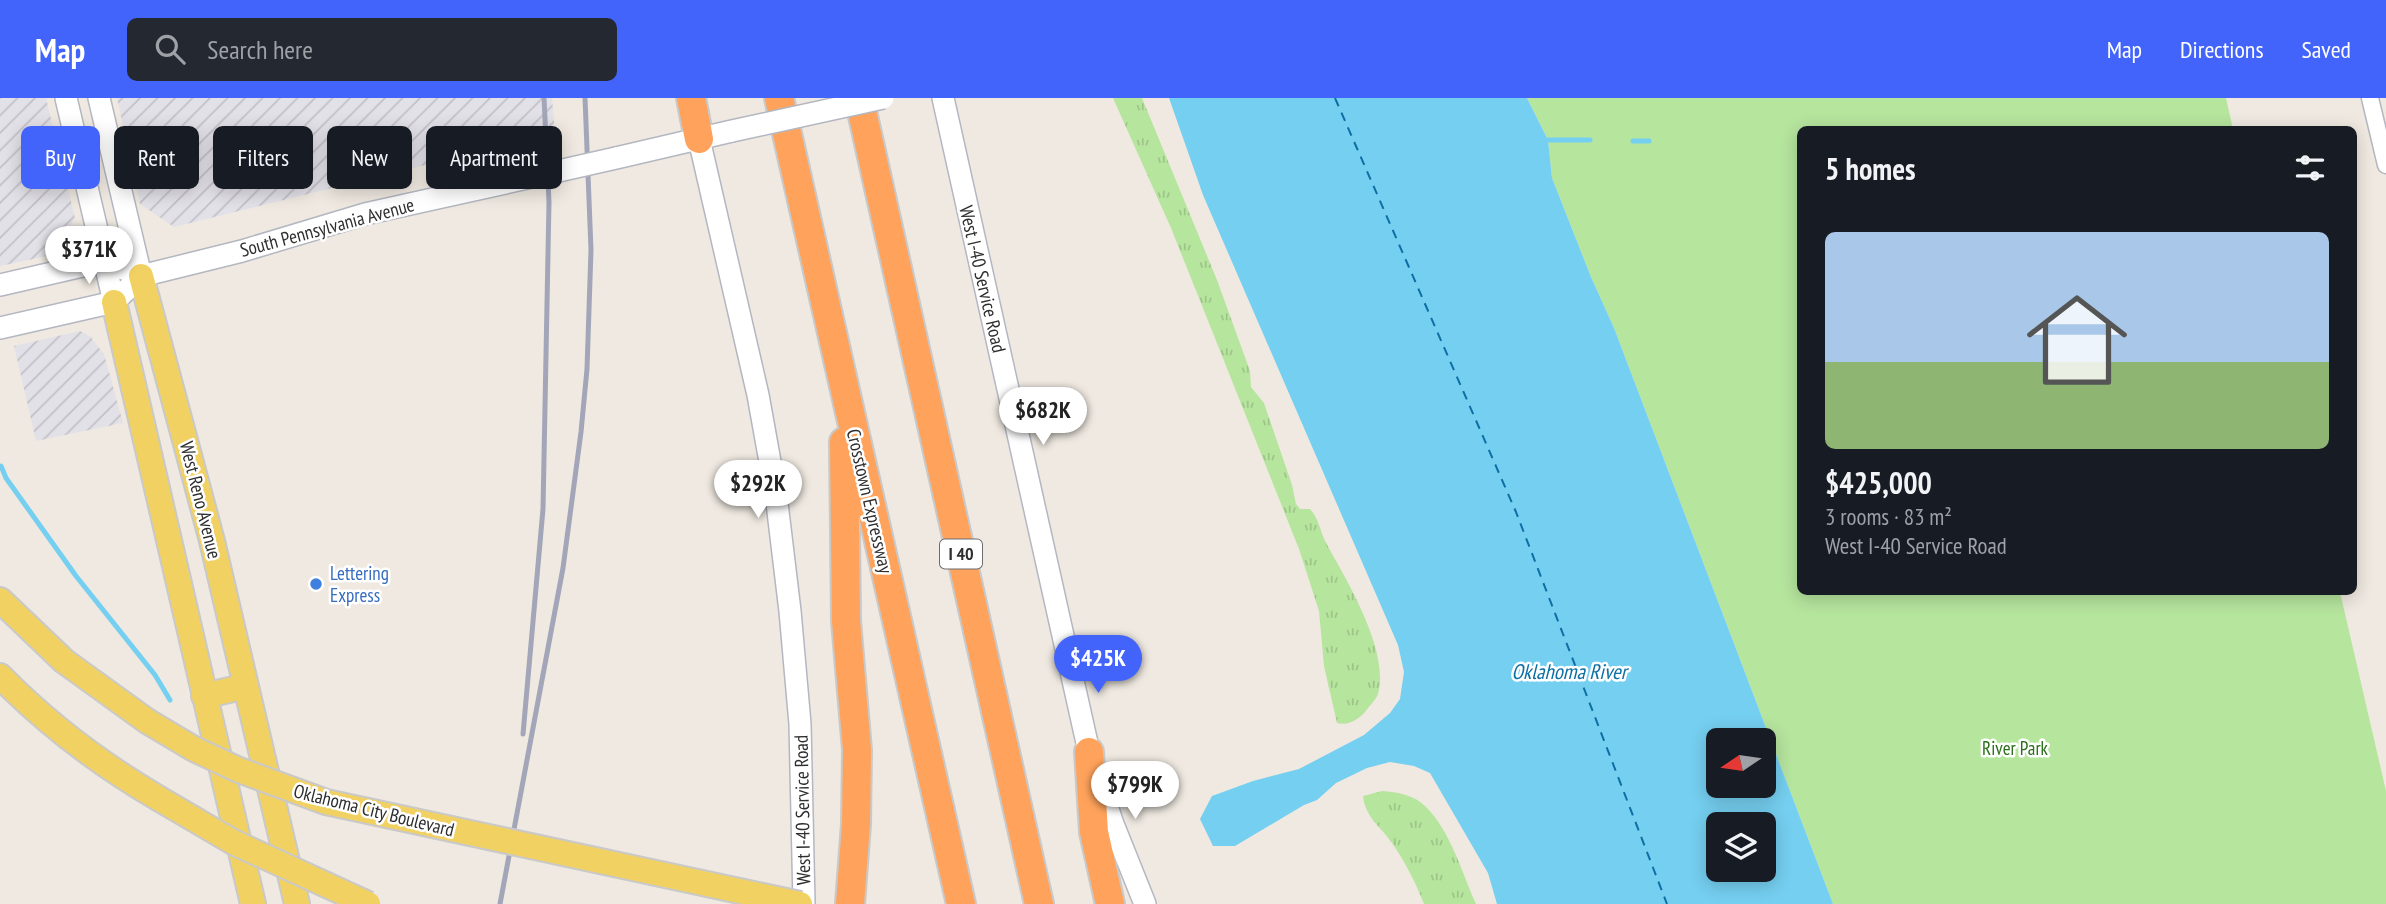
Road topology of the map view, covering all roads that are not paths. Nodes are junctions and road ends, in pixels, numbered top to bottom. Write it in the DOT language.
graph roads {
  1 [pos="66,98"];
  2 [pos="99,98"];
  3 [pos="691,98"];
  4 [pos="779,98"];
  5 [pos="859,98"];
  6 [pos="883,98"];
  7 [pos="943,98"];
  8 [pos="2370,98"];
  9 [pos="699,138"];
  10 [pos="2386,165"];
  11 [pos="104,261"];
  12 [pos="141,276"];
  13 [pos="0,285"];
  14 [pos="114,302"];
  15 [pos="0,328"];
  16 [pos="844,383"];
  17 [pos="0,600"];
  18 [pos="0,676"];
  19 [pos="246,686"];
  20 [pos="204,696"];
  21 [pos="1089,752"];
  22 [pos="253,904"];
  23 [pos="297,904"];
  24 [pos="368,904"];
  25 [pos="802,904"];
  26 [pos="850,904"];
  27 [pos="961,904"];
  28 [pos="1039,904"];
  29 [pos="1110,904"];
  30 [pos="1145,904"];
  1 -- 11 [label="main road, West Reno Avenue"];
  2 -- 12 [label="main road, West Reno Avenue"];
  3 -- 9 [label="highway"];
  4 -- 16 [label="highway, Crosstown Expressway"];
  5 -- 28 [label="highway, I 40"];
  6 -- 9 [label="main road, South Pennsylvania Avenue, bridge"];
  7 -- 21 [label="main road, West I-40 Service Road"];
  8 -- 10 [label="street"];
  9 -- 12 [label="main road, South Pennsylvania Avenue, bridge"];
  9 -- 25 [label="main road, West I-40 Service Road"];
  11 -- 12 [label="main road"];
  11 -- 13 [label="main road"];
  11 -- 14 [label="main road, West Reno Avenue"];
  12 -- 14 [label="main road"];
  12 -- 19 [label="main road, West Reno Avenue"];
  14 -- 15 [label="main road"];
  14 -- 20 [label="main road, West Reno Avenue"];
  16 -- 26 [label="highway"];
  16 -- 27 [label="highway, Crosstown Expressway"];
  17 -- 25 [label="main road, Oklahoma City Boulevard, bridge"];
  18 -- 24 [label="main road, bridge"];
  19 -- 20 [label="main road"];
  19 -- 23 [label="main road, West Reno Avenue"];
  20 -- 22 [label="main road, West Reno Avenue"];
  21 -- 29 [label="highway"];
  21 -- 30 [label="main road, West I-40 Service Road"];
}
